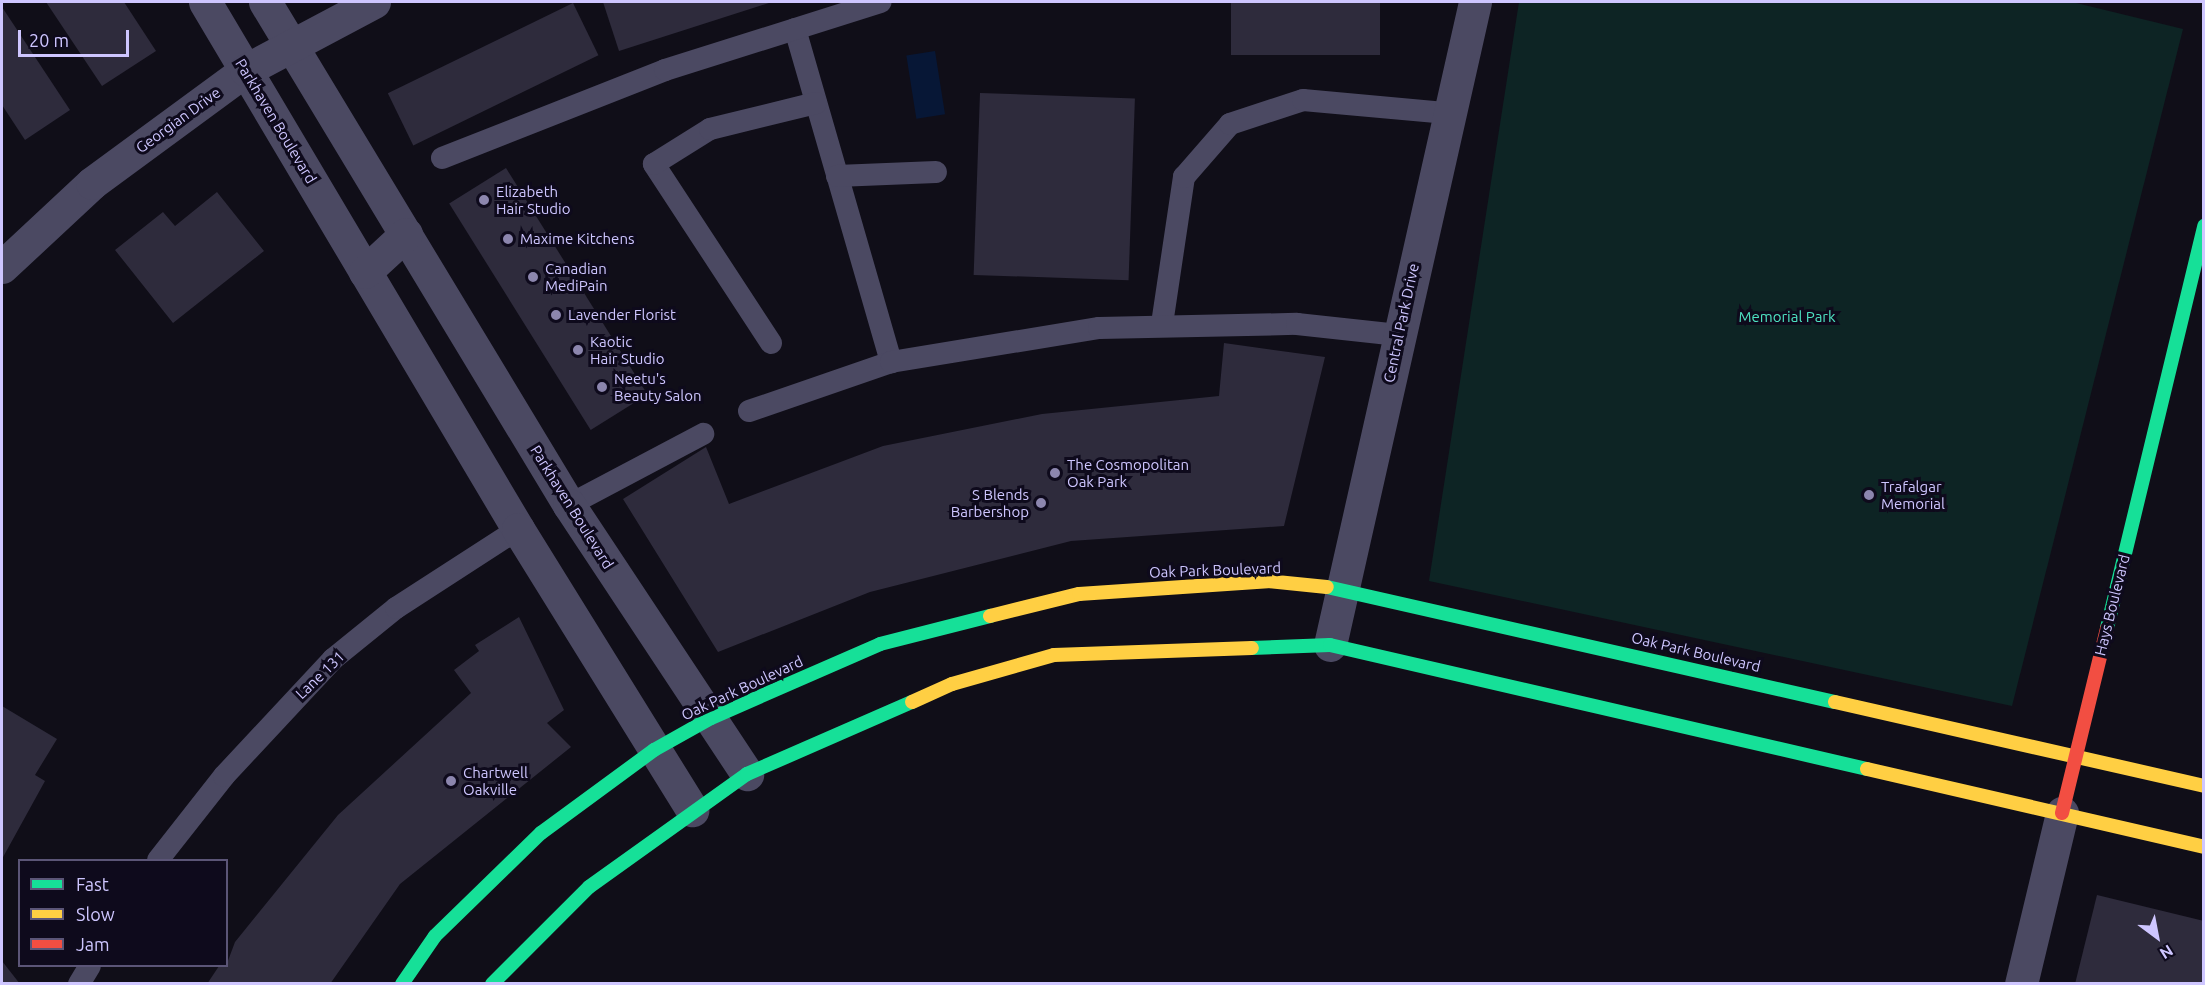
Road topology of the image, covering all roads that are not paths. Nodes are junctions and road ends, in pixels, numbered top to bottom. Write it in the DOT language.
graph roads {
  1 [pos="206,2"];
  2 [pos="266,2"];
  3 [pos="374,2"];
  4 [pos="881,2"];
  5 [pos="1475,2"];
  6 [pos="795,29"];
  7 [pos="291,43"];
  8 [pos="246,70"];
  9 [pos="816,103"];
  10 [pos="1448,113"];
  11 [pos="442,158"];
  12 [pos="936,172"];
  13 [pos="837,176"];
  14 [pos="2204,226"];
  15 [pos="406,234"];
  16 [pos="2,267"];
  17 [pos="365,272"];
  18 [pos="1162,324"];
  19 [pos="1398,335"];
  20 [pos="771,343"];
  21 [pos="891,362"];
  22 [pos="749,411"];
  23 [pos="703,434"];
  24 [pos="569,505"];
  25 [pos="518,529"];
  26 [pos="1342,590"];
  27 [pos="1330,645"];
  28 [pos="711,718"];
  29 [pos="654,750"];
  30 [pos="2075,756"];
  31 [pos="747,774"];
  32 [pos="2204,786"];
  33 [pos="692,810"];
  34 [pos="2062,813"];
  35 [pos="2204,847"];
  36 [pos="160,859"];
  37 [pos="89,967"];
  38 [pos="79,984"];
  39 [pos="402,984"];
  40 [pos="492,984"];
  41 [pos="2021,984"];
  1 -- 8 [label="street, Parkhaven Boulevard"];
  2 -- 7 [label="street, Parkhaven Boulevard"];
  3 -- 7 [label="street, Georgian Drive"];
  4 -- 6 [label="lane"];
  5 -- 10 [label="street, Central Park Drive"];
  6 -- 9 [label="lane"];
  6 -- 11 [label="lane"];
  7 -- 8 [label="street, Georgian Drive"];
  7 -- 15 [label="street, Parkhaven Boulevard"];
  8 -- 16 [label="street, Georgian Drive"];
  8 -- 17 [label="street, Parkhaven Boulevard"];
  9 -- 13 [label="lane"];
  9 -- 20 [label="lane"];
  10 -- 18 [label="lane"];
  10 -- 19 [label="street, Central Park Drive"];
  12 -- 13 [label="lane"];
  13 -- 21 [label="lane"];
  14 -- 30 [label="street, Hays Boulevard"];
  15 -- 17 [label="street"];
  15 -- 24 [label="street, Parkhaven Boulevard"];
  17 -- 25 [label="street, Parkhaven Boulevard"];
  18 -- 19 [label="lane"];
  18 -- 21 [label="lane"];
  19 -- 26 [label="street, Central Park Drive"];
  21 -- 22 [label="lane"];
  23 -- 24 [label="lane"];
  24 -- 28 [label="street, Parkhaven Boulevard"];
  25 -- 29 [label="street, Parkhaven Boulevard"];
  25 -- 36 [label="lane, Lane 131"];
  26 -- 27 [label="street, Central Park Drive"];
  26 -- 28 [label="street, Oak Park Boulevard"];
  26 -- 30 [label="street, Oak Park Boulevard"];
  27 -- 31 [label="street"];
  27 -- 34 [label="street"];
  28 -- 29 [label="street, Oak Park Boulevard"];
  28 -- 31 [label="street, Parkhaven Boulevard"];
  29 -- 33 [label="street, Parkhaven Boulevard"];
  29 -- 39 [label="street, Oak Park Boulevard"];
  30 -- 32 [label="street, Oak Park Boulevard"];
  30 -- 34 [label="street, Hays Boulevard"];
  31 -- 33 [label="street"];
  33 -- 40 [label="street"];
  34 -- 35 [label="street"];
  34 -- 41 [label="street, Hays Boulevard"];
  37 -- 38 [label="lane"];
}
